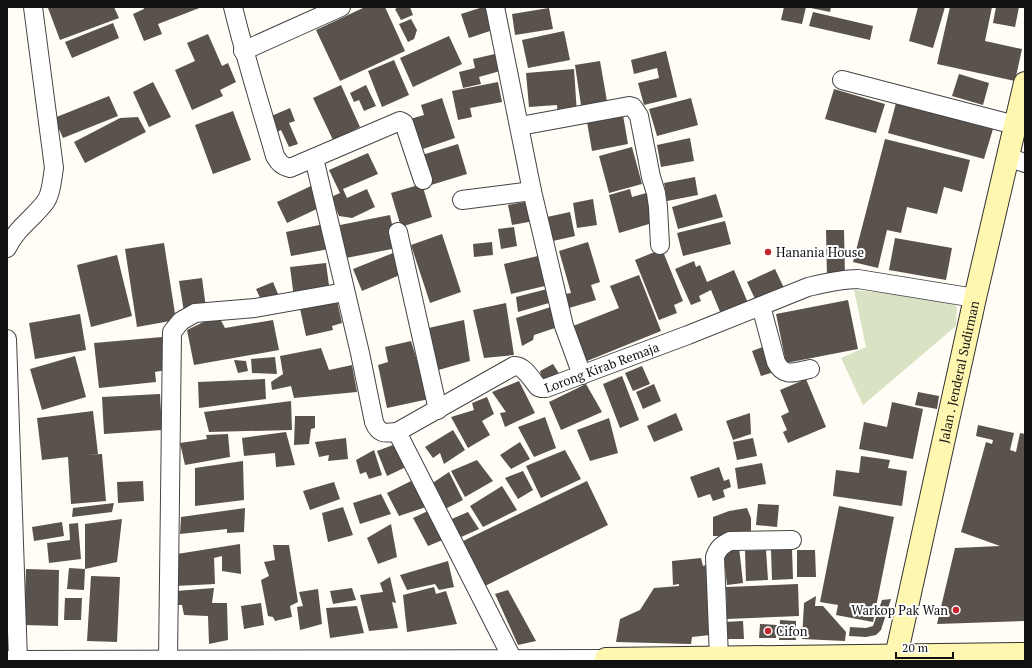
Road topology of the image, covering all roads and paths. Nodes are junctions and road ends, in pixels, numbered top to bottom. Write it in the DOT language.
graph roads {
  1 [pos="33,7"];
  2 [pos="233,7"];
  3 [pos="341,7"];
  4 [pos="495,7"];
  5 [pos="243,51"];
  6 [pos="842,80"];
  7 [pos="1025,83"];
  8 [pos="1015,125"];
  9 [pos="520,126"];
  10 [pos="314,158"];
  11 [pos="1016,160"];
  12 [pos="423,180"];
  13 [pos="532,191"];
  14 [pos="462,200"];
  15 [pos="398,232"];
  16 [pos="660,245"];
  17 [pos="7,248"];
  18 [pos="345,292"];
  19 [pos="975,298"];
  20 [pos="761,306"];
  21 [pos="7,339"];
  22 [pos="810,369"];
  23 [pos="8,372"];
  24 [pos="582,375"];
  25 [pos="438,410"];
  26 [pos="398,432"];
  27 [pos="792,540"];
  28 [pos="1025,654"];
  29 [pos="512,658"];
  30 [pos="719,658"];
  31 [pos="896,658"];
  32 [pos="606,659"];
  33 [pos="12,660"];
  34 [pos="96,660"];
  35 [pos="168,660"];
  1 -- 17 [label="street"];
  2 -- 5 [label="street"];
  3 -- 5 [label="street"];
  4 -- 9 [label="street"];
  5 -- 10 [label="street"];
  6 -- 8 [label="street"];
  7 -- 8 [label="street, Jalan . Jenderal Sudirman"];
  8 -- 11 [label="street, Jalan . Jenderal Sudirman"];
  9 -- 13 [label="street"];
  9 -- 16 [label="street"];
  10 -- 12 [label="street"];
  10 -- 18 [label="street"];
  11 -- 19 [label="street, Jalan . Jenderal Sudirman"];
  13 -- 14 [label="street"];
  13 -- 24 [label="street"];
  15 -- 25 [label="street"];
  18 -- 26 [label="street"];
  18 -- 35 [label="street"];
  19 -- 20 [label="street, Lorong Kirab Remaja"];
  19 -- 31 [label="street, Jalan . Jenderal Sudirman"];
  20 -- 22 [label="street"];
  20 -- 24 [label="street, Lorong Kirab Remaja"];
  21 -- 23 [label="street"];
  23 -- 33 [label="street"];
  24 -- 25 [label="street, Lorong Kirab Remaja"];
  25 -- 26 [label="street, Lorong Kirab Remaja"];
  26 -- 29 [label="street"];
  27 -- 30 [label="street"];
  28 -- 31 [label="street"];
  29 -- 32 [label="street"];
  29 -- 35 [label="street"];
  30 -- 31 [label="street"];
  30 -- 32 [label="street"];
  33 -- 34 [label="street"];
  34 -- 35 [label="street"];
}
